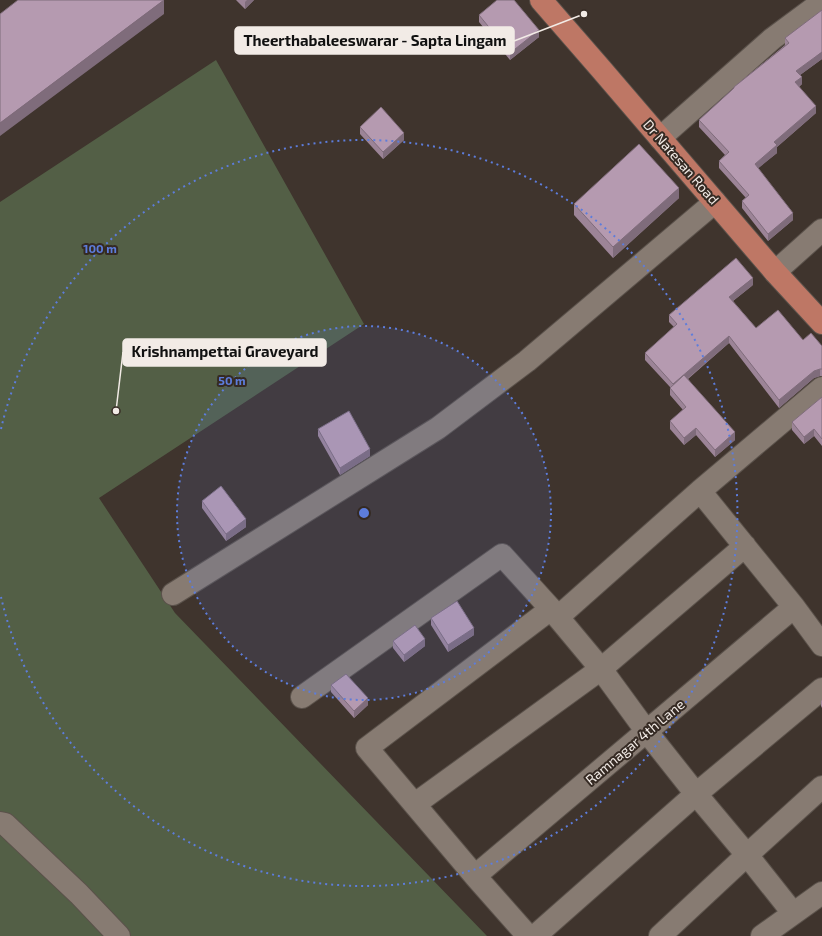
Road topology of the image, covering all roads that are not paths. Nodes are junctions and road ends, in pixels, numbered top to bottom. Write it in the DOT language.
graph roads {
  1 [pos="541,0"];
  2 [pos="822,2"];
  3 [pos="660,138"];
  4 [pos="715,202"];
  5 [pos="822,230"];
  6 [pos="775,272"];
  7 [pos="822,323"];
  8 [pos="822,388"];
  9 [pos="700,491"];
  10 [pos="745,546"];
  11 [pos="173,594"];
  12 [pos="794,607"];
  13 [pos="554,613"];
  14 [pos="822,645"];
  15 [pos="601,669"];
  16 [pos="822,689"];
  17 [pos="302,697"];
  18 [pos="647,732"];
  19 [pos="822,787"];
  20 [pos="696,794"];
  21 [pos="415,804"];
  22 [pos="0,823"];
  23 [pos="747,854"];
  24 [pos="475,876"];
  25 [pos="822,893"];
  26 [pos="793,913"];
  27 [pos="119,936"];
  28 [pos="528,936"];
  29 [pos="535,936"];
  30 [pos="660,936"];
  31 [pos="762,936"];
  1 -- 3 [label="main road, Dr Natesan Road"];
  2 -- 3 [label="street"];
  3 -- 4 [label="main road, Dr Natesan Road"];
  4 -- 6 [label="main road, Dr Natesan Road"];
  4 -- 11 [label="street"];
  5 -- 6 [label="street"];
  6 -- 7 [label="main road, Dr Natesan Road"];
  8 -- 9 [label="street"];
  9 -- 10 [label="street"];
  9 -- 13 [label="street"];
  10 -- 12 [label="street"];
  10 -- 15 [label="street"];
  12 -- 14 [label="street"];
  12 -- 18 [label="street, Ramnagar 4th Lane"];
  13 -- 15 [label="street"];
  13 -- 17 [label="street"];
  13 -- 21 [label="street"];
  15 -- 18 [label="street"];
  15 -- 21 [label="street"];
  16 -- 20 [label="street"];
  18 -- 20 [label="street"];
  18 -- 24 [label="street, Ramnagar 4th Lane"];
  19 -- 23 [label="street"];
  20 -- 23 [label="street"];
  20 -- 29 [label="street"];
  21 -- 24 [label="street"];
  22 -- 27 [label="street"];
  23 -- 26 [label="street"];
  23 -- 30 [label="street"];
  24 -- 28 [label="street"];
  25 -- 26 [label="street"];
  26 -- 31 [label="street"];
}
